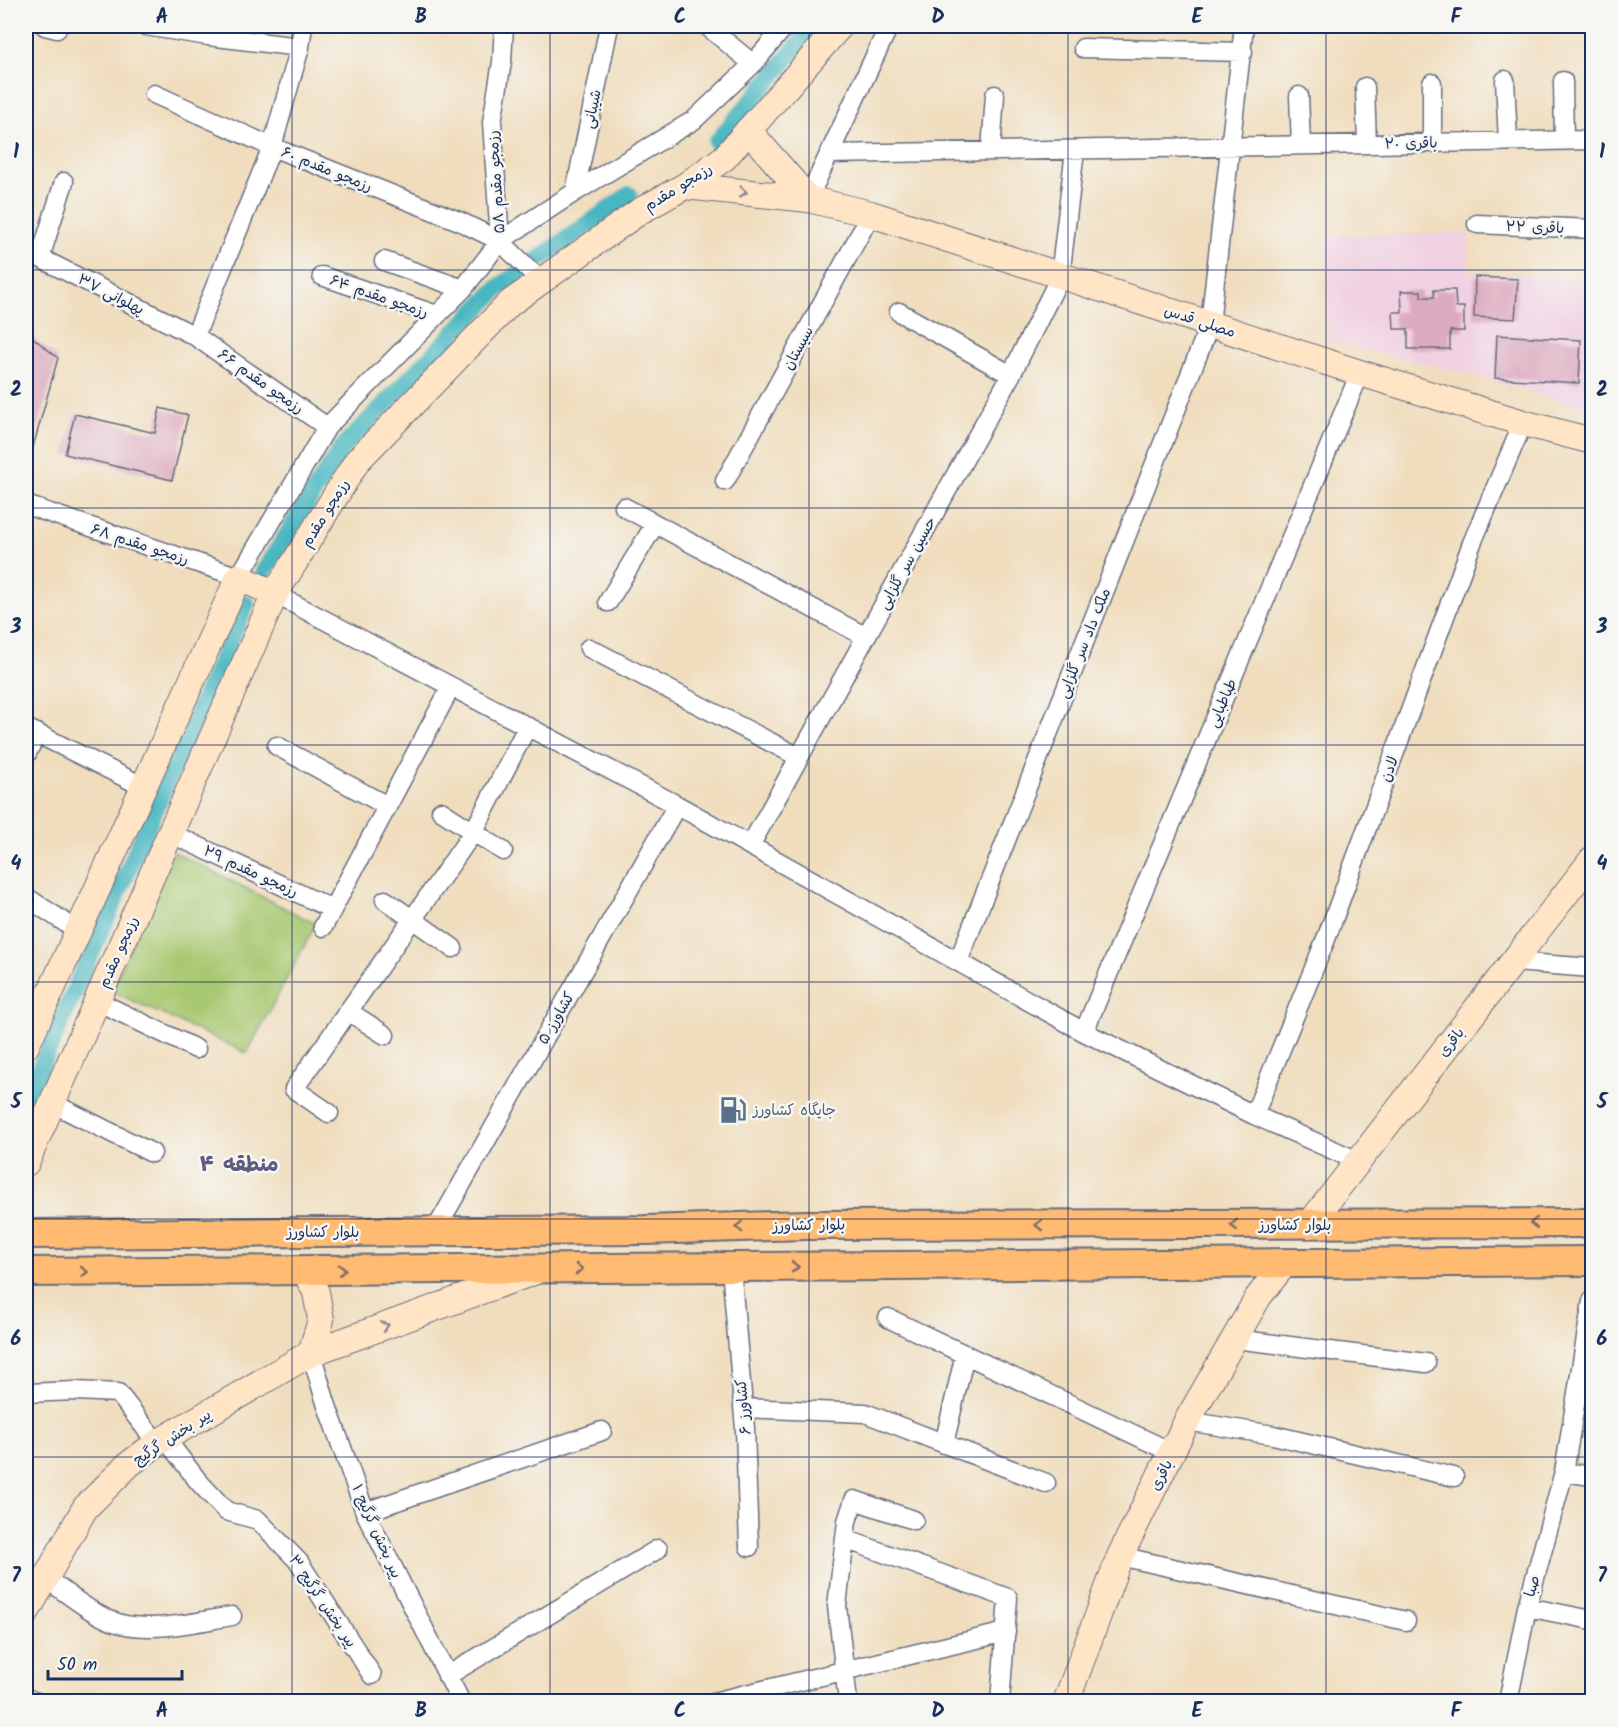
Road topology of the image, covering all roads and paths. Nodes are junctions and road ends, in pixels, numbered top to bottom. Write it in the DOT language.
graph roads {
  1 [pos="146,26"];
  2 [pos="303,26"];
  3 [pos="504,26"];
  4 [pos="609,26"];
  5 [pos="707,26"];
  6 [pos="785,26"];
  7 [pos="840,26"];
  8 [pos="890,26"];
  9 [pos="1244,26"];
  10 [pos="300,47"];
  11 [pos="1083,48"];
  12 [pos="1243,52"];
  13 [pos="753,64"];
  14 [pos="1505,80"];
  15 [pos="1563,81"];
  16 [pos="1432,83"];
  17 [pos="1365,87"];
  18 [pos="154,94"];
  19 [pos="995,95"];
  20 [pos="1299,96"];
  21 [pos="748,130"];
  22 [pos="1564,140"];
  23 [pos="1593,140"];
  24 [pos="1508,141"];
  25 [pos="1432,143"];
  26 [pos="1367,144"];
  27 [pos="1301,145"];
  28 [pos="272,147"];
  29 [pos="1230,147"];
  30 [pos="991,150"];
  31 [pos="1075,150"];
  32 [pos="829,154"];
  33 [pos="64,182"];
  34 [pos="685,186"];
  35 [pos="575,192"];
  36 [pos="808,199"];
  37 [pos="871,214"];
  38 [pos="1477,224"];
  39 [pos="1593,229"];
  40 [pos="506,246"];
  41 [pos="33,257"];
  42 [pos="384,261"];
  43 [pos="322,276"];
  44 [pos="537,277"];
  45 [pos="1060,277"];
  46 [pos="463,289"];
  47 [pos="899,312"];
  48 [pos="437,315"];
  49 [pos="1210,324"];
  50 [pos="195,336"];
  51 [pos="1360,373"];
  52 [pos="1011,375"];
  53 [pos="1523,423"];
  54 [pos="327,427"];
  55 [pos="1593,441"];
  56 [pos="725,481"];
  57 [pos="624,507"];
  58 [pos="33,508"];
  59 [pos="655,524"];
  60 [pos="239,577"];
  61 [pos="275,594"];
  62 [pos="608,602"];
  63 [pos="866,637"];
  64 [pos="589,648"];
  65 [pos="451,687"];
  66 [pos="526,727"];
  67 [pos="31,730"];
  68 [pos="277,746"];
  69 [pos="26,754"];
  70 [pos="800,757"];
  71 [pos="144,787"];
  72 [pos="677,805"];
  73 [pos="387,806"];
  74 [pos="441,811"];
  75 [pos="474,831"];
  76 [pos="170,833"];
  77 [pos="750,846"];
  78 [pos="502,851"];
  79 [pos="1593,860"];
  80 [pos="26,897"];
  81 [pos="385,900"];
  82 [pos="332,909"];
  83 [pos="412,920"];
  84 [pos="323,927"];
  85 [pos="78,931"];
  86 [pos="453,948"];
  87 [pos="958,962"];
  88 [pos="1513,962"];
  89 [pos="1593,968"];
  90 [pos="97,1001"];
  91 [pos="348,1011"];
  92 [pos="1084,1032"];
  93 [pos="386,1035"];
  94 [pos="26,1046"];
  95 [pos="196,1049"];
  96 [pos="52,1104"];
  97 [pos="329,1113"];
  98 [pos="1254,1115"];
  99 [pos="152,1154"];
  100 [pos="1358,1161"];
  101 [pos="26,1163"];
  102 [pos="1593,1222"];
  103 [pos="1309,1225"];
  104 [pos="435,1232"];
  105 [pos="26,1234"];
  106 [pos="1593,1261"];
  107 [pos="1285,1263"];
  108 [pos="731,1267"];
  109 [pos="540,1269"];
  110 [pos="305,1270"];
  111 [pos="26,1272"];
  112 [pos="1593,1301"];
  113 [pos="888,1318"];
  114 [pos="1235,1339"];
  115 [pos="311,1353"];
  116 [pos="965,1354"];
  117 [pos="1426,1363"];
  118 [pos="26,1393"];
  119 [pos="743,1408"];
  120 [pos="1187,1421"];
  121 [pos="602,1431"];
  122 [pos="161,1441"];
  123 [pos="944,1444"];
  124 [pos="1173,1453"];
  125 [pos="1564,1472"];
  126 [pos="1593,1476"];
  127 [pos="1454,1477"];
  128 [pos="1046,1483"];
  129 [pos="365,1512"];
  130 [pos="914,1520"];
  131 [pos="845,1539"];
  132 [pos="749,1547"];
  133 [pos="658,1549"];
  134 [pos="1120,1556"];
  135 [pos="45,1578"];
  136 [pos="1527,1607"];
  137 [pos="26,1613"];
  138 [pos="232,1616"];
  139 [pos="1593,1620"];
  140 [pos="1406,1621"];
  141 [pos="1006,1632"];
  142 [pos="844,1671"];
  143 [pos="372,1675"];
  144 [pos="447,1676"];
  145 [pos="26,1698"];
  146 [pos="37,1701"];
  147 [pos="461,1701"];
  148 [pos="713,1701"];
  149 [pos="848,1701"];
  150 [pos="1000,1701"];
  151 [pos="1066,1701"];
  152 [pos="1508,1701"];
  1 -- 10 [label="street"];
  2 -- 10 [label="street"];
  3 -- 40 [label="street, رزمجو مقدم ۵۸"];
  4 -- 35 [label="street, شیبانی"];
  5 -- 13 [label="street"];
  6 -- 13 [label="street"];
  7 -- 21 [label="street, رزمجو مقدم"];
  8 -- 32 [label="street"];
  9 -- 12 [label="street, ملک داد سر گلزایی"];
  10 -- 28 [label="street"];
  11 -- 12 [label="street"];
  12 -- 29 [label="street, ملک داد سر گلزایی"];
  13 -- 35 [label="street"];
  14 -- 24 [label="street"];
  15 -- 22 [label="street"];
  16 -- 25 [label="street"];
  17 -- 26 [label="street"];
  18 -- 28 [label="street, رزمجو مقدم ۶۰"];
  19 -- 30 [label="street"];
  20 -- 27 [label="street"];
  21 -- 34 [label="street, رزمجو مقدم"];
  21 -- 36 [label="street"];
  22 -- 23 [label="street, باقری ۲۰"];
  22 -- 24 [label="street, باقری ۲۰"];
  24 -- 25 [label="street, باقری ۲۰"];
  25 -- 26 [label="street, باقری ۲۰"];
  26 -- 27 [label="street, باقری ۲۰"];
  27 -- 29 [label="street, باقری ۲۰"];
  28 -- 40 [label="street, رزمجو مقدم ۶۰"];
  28 -- 50 [label="street"];
  29 -- 31 [label="street, باقری ۲۰"];
  29 -- 49 [label="street, ملک داد سر گلزایی"];
  30 -- 31 [label="street, باقری ۲۰"];
  30 -- 32 [label="street, باقری ۲۰"];
  31 -- 45 [label="street, حسین سر گلزایی"];
  32 -- 36 [label="street"];
  33 -- 41 [label="street"];
  34 -- 36 [label="street, مصلی قدس, one-way"];
  34 -- 44 [label="street, رزمجو مقدم"];
  35 -- 40 [label="street"];
  36 -- 37 [label="street, مصلی قدس"];
  37 -- 45 [label="street, مصلی قدس"];
  37 -- 56 [label="street, سیستان"];
  38 -- 39 [label="street, باقری ۲۲"];
  40 -- 44 [label="street, رزمجو مقدم ۶۰"];
  40 -- 46 [label="street"];
  41 -- 50 [label="street, پهلوانی ۳۷"];
  42 -- 46 [label="street"];
  43 -- 48 [label="street, رزمجو مقدم ۶۴"];
  44 -- 61 [label="street, رزمجو مقدم"];
  45 -- 49 [label="street, مصلی قدس"];
  45 -- 52 [label="street, حسین سر گلزایی"];
  46 -- 48 [label="street"];
  47 -- 52 [label="street"];
  48 -- 54 [label="street"];
  49 -- 51 [label="street, مصلی قدس"];
  49 -- 87 [label="street, ملک داد سر گلزایی"];
  50 -- 54 [label="street, رزمجو مقدم ۶۶"];
  51 -- 53 [label="street, مصلی قدس"];
  51 -- 92 [label="street, طباطبایی"];
  52 -- 63 [label="street, حسین سر گلزایی"];
  53 -- 55 [label="street, مصلی قدس"];
  53 -- 98 [label="street, لادن"];
  54 -- 60 [label="street"];
  57 -- 59 [label="street"];
  58 -- 60 [label="street, رزمجو مقدم ۶۸"];
  59 -- 62 [label="street"];
  59 -- 63 [label="street"];
  60 -- 61 [label="street"];
  60 -- 71 [label="street"];
  61 -- 65 [label="street"];
  61 -- 76 [label="street, رزمجو مقدم"];
  63 -- 70 [label="street, حسین سر گلزایی"];
  64 -- 70 [label="street"];
  65 -- 66 [label="street"];
  65 -- 73 [label="street"];
  66 -- 72 [label="street"];
  66 -- 75 [label="street"];
  67 -- 69 [label="street"];
  67 -- 71 [label="street"];
  68 -- 73 [label="street"];
  70 -- 77 [label="street, حسین سر گلزایی"];
  71 -- 85 [label="street"];
  72 -- 77 [label="street"];
  72 -- 104 [label="street, کشاورز ۵"];
  73 -- 82 [label="street"];
  74 -- 75 [label="street"];
  75 -- 78 [label="street"];
  75 -- 83 [label="street"];
  76 -- 82 [label="street, رزمجو مقدم ۲۹"];
  76 -- 90 [label="street, رزمجو مقدم"];
  77 -- 87 [label="street"];
  79 -- 88 [label="street, باقری"];
  80 -- 85 [label="street"];
  81 -- 83 [label="street"];
  82 -- 84 [label="street"];
  83 -- 86 [label="street"];
  83 -- 91 [label="street"];
  85 -- 94 [label="street"];
  87 -- 92 [label="street"];
  88 -- 89 [label="street"];
  88 -- 100 [label="street, باقری"];
  90 -- 95 [label="street"];
  90 -- 96 [label="street, رزمجو مقدم"];
  91 -- 93 [label="street"];
  91 -- 97 [label="street"];
  92 -- 98 [label="street"];
  96 -- 99 [label="street"];
  96 -- 101 [label="street, رزمجو مقدم"];
  98 -- 100 [label="street"];
  100 -- 103 [label="street, باقری"];
  102 -- 103 [label="main road, بلوار کشاورز, one-way"];
  103 -- 104 [label="main road, بلوار کشاورز, one-way"];
  104 -- 105 [label="main road, بلوار کشاورز"];
  106 -- 107 [label="main road"];
  108 -- 107 [label="main road, one-way"];
  107 -- 114 [label="street, باقری"];
  109 -- 108 [label="main road, one-way"];
  108 -- 119 [label="street, کشاورز ۶"];
  110 -- 109 [label="main road, one-way"];
  115 -- 109 [label="street, پیر بخش گرگیج, one-way"];
  111 -- 110 [label="main road, one-way"];
  110 -- 115 [label="street"];
  112 -- 125 [label="street, صبا"];
  113 -- 116 [label="street"];
  114 -- 117 [label="street"];
  114 -- 120 [label="street, باقری"];
  115 -- 122 [label="street, پیر بخش گرگیج"];
  115 -- 129 [label="street, پیر بخش گرگیج ۱"];
  116 -- 123 [label="street"];
  116 -- 124 [label="street"];
  118 -- 122 [label="street, پیر بخش گرگیج ۳"];
  119 -- 123 [label="street"];
  119 -- 132 [label="street, کشاورز ۶"];
  120 -- 124 [label="street, باقری"];
  120 -- 127 [label="street"];
  121 -- 129 [label="street"];
  122 -- 135 [label="street, پیر بخش گرگیج"];
  122 -- 143 [label="street, پیر بخش گرگیج ۳"];
  123 -- 128 [label="street"];
  124 -- 134 [label="street, باقری"];
  125 -- 126 [label="street"];
  125 -- 136 [label="street, صبا"];
  129 -- 144 [label="street, پیر بخش گرگیج ۱"];
  130 -- 131 [label="street"];
  131 -- 141 [label="street"];
  131 -- 142 [label="street"];
  133 -- 144 [label="street"];
  134 -- 140 [label="street"];
  134 -- 151 [label="street, باقری"];
  135 -- 137 [label="street, پیر بخش گرگیج"];
  135 -- 138 [label="street"];
  136 -- 139 [label="street"];
  136 -- 152 [label="street, صبا"];
  141 -- 142 [label="street"];
  141 -- 150 [label="street"];
  142 -- 148 [label="street"];
  142 -- 149 [label="street"];
  144 -- 147 [label="street, پیر بخش گرگیج ۱"];
  145 -- 146 [label="street"];
}
